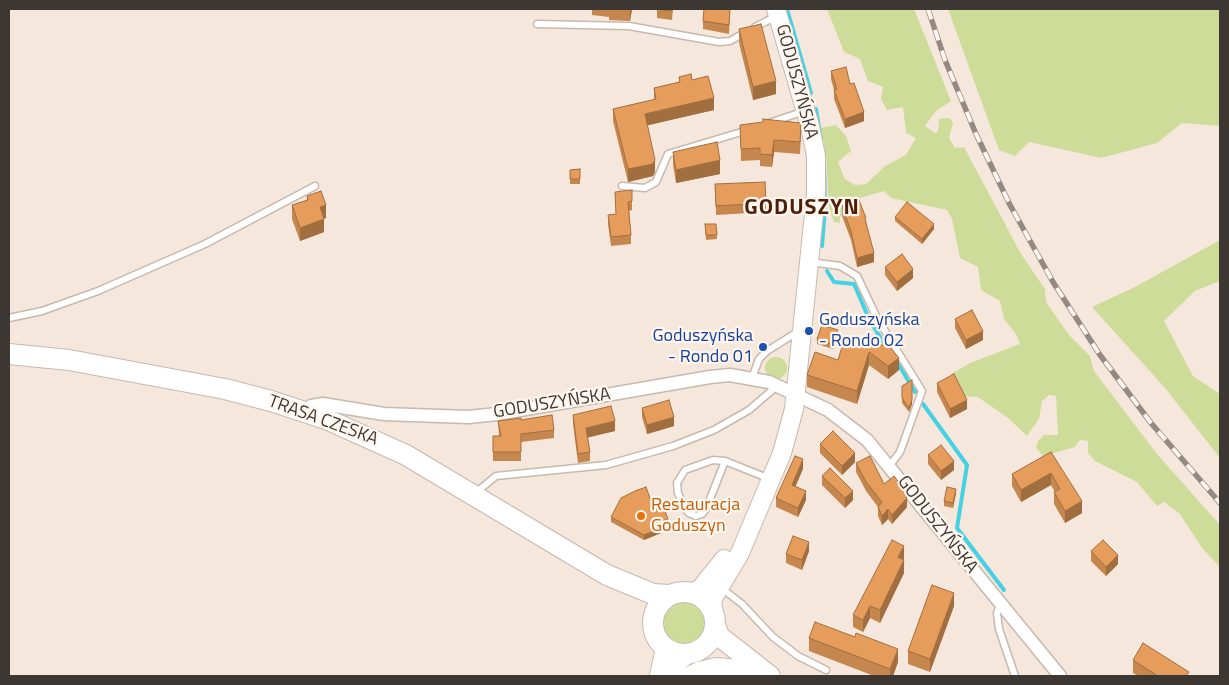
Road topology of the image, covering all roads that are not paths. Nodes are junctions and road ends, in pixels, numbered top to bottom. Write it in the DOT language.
graph roads {
  1 [pos="777,12"];
  2 [pos="538,24"];
  3 [pos="806,111"];
  4 [pos="315,186"];
  5 [pos="622,186"];
  6 [pos="809,262"];
  7 [pos="9,318"];
  8 [pos="802,328"];
  9 [pos="9,354"];
  10 [pos="752,378"];
  11 [pos="778,386"];
  12 [pos="796,395"];
  13 [pos="306,411"];
  14 [pos="725,461"];
  15 [pos="890,466"];
  16 [pos="771,480"];
  17 [pos="479,490"];
  18 [pos="748,530"];
  19 [pos="607,575"];
  20 [pos="719,586"];
  21 [pos="691,593"];
  22 [pos="669,595"];
  23 [pos="1000,605"];
  24 [pos="714,617"];
  25 [pos="653,619"];
  26 [pos="665,648"];
  27 [pos="693,652"];
  28 [pos="826,670"];
  29 [pos="766,674"];
  30 [pos="659,676"];
  31 [pos="672,676"];
  32 [pos="689,676"];
  33 [pos="1015,676"];
  34 [pos="1060,676"];
  1 -- 2 [label="lane"];
  1 -- 3 [label="street, GODUSZYŃSKA"];
  3 -- 5 [label="lane"];
  3 -- 6 [label="street, GODUSZYŃSKA"];
  4 -- 7 [label="lane"];
  6 -- 8 [label="street, GODUSZYŃSKA"];
  6 -- 15 [label="lane"];
  8 -- 10 [label="lane"];
  8 -- 12 [label="street, GODUSZYŃSKA"];
  9 -- 13 [label="main road, TRASA CZESKA"];
  10 -- 11 [label="street, GODUSZYŃSKA"];
  10 -- 13 [label="street, GODUSZYŃSKA"];
  11 -- 12 [label="street, GODUSZYŃSKA"];
  11 -- 17 [label="lane"];
  12 -- 15 [label="street, GODUSZYŃSKA"];
  12 -- 16 [label="street, GODUSZYŃSKA"];
  13 -- 19 [label="main road, TRASA CZESKA"];
  14 -- 14 [label="lane"];
  14 -- 16 [label="lane"];
  15 -- 23 [label="street, GODUSZYŃSKA"];
  16 -- 18 [label="street, GODUSZYŃSKA"];
  18 -- 20 [label="street, GODUSZYŃSKA"];
  18 -- 21 [label="street, GODUSZYŃSKA"];
  19 -- 22 [label="main road, TRASA CZESKA"];
  19 -- 25 [label="main road, TRASA CZESKA"];
  20 -- 24 [label="street, GODUSZYŃSKA"];
  20 -- 28 [label="lane"];
  21 -- 22 [label="main road"];
  21 -- 24 [label="main road"];
  22 -- 25 [label="main road"];
  23 -- 33 [label="lane"];
  23 -- 34 [label="street, GODUSZYŃSKA"];
  24 -- 27 [label="main road"];
  24 -- 29 [label="main road"];
  25 -- 26 [label="main road"];
  26 -- 27 [label="main road"];
  26 -- 30 [label="street"];
  27 -- 29 [label="main road"];
  27 -- 31 [label="street"];
  29 -- 32 [label="street"];
}
